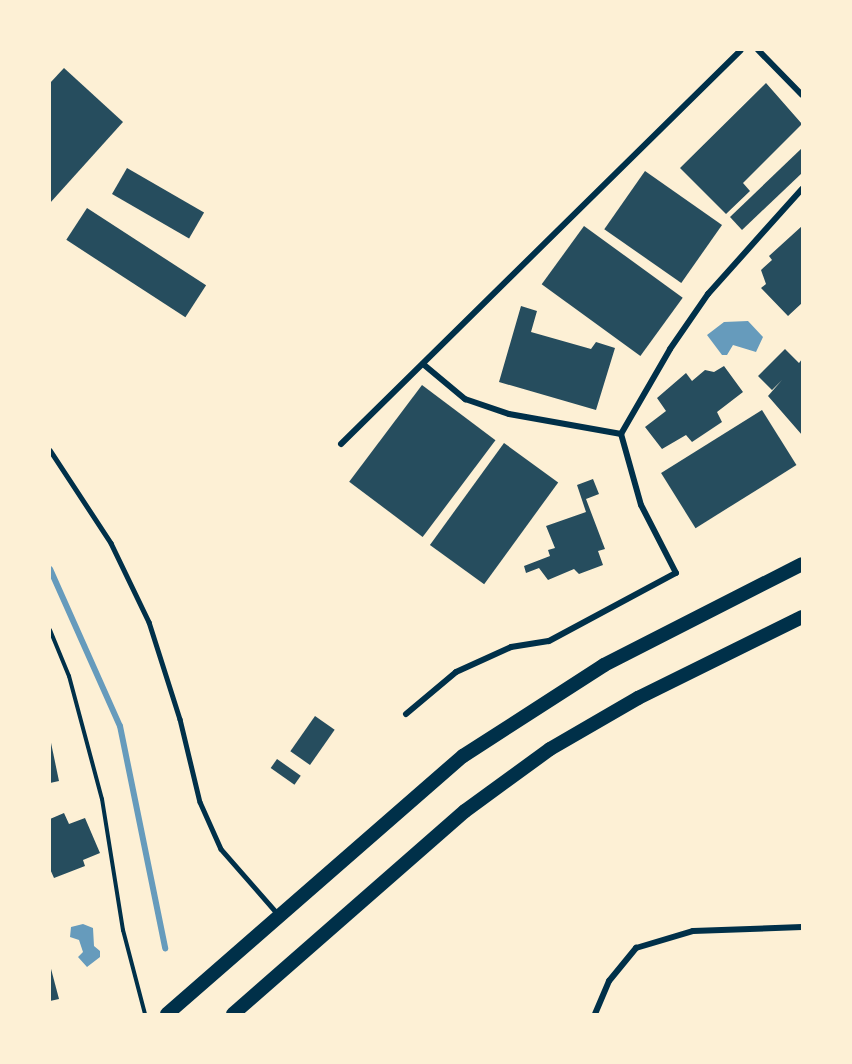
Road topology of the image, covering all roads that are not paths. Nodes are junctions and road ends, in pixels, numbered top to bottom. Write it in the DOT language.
graph roads {
  1 [pos="741,50"];
  2 [pos="758,50"];
  3 [pos="802,95"];
  4 [pos="802,189"];
  5 [pos="423,364"];
  6 [pos="621,434"];
  7 [pos="341,444"];
  8 [pos="50,450"];
  9 [pos="802,564"];
  10 [pos="802,617"];
  11 [pos="406,714"];
  12 [pos="278,914"];
  13 [pos="802,927"];
  14 [pos="167,1014"];
  15 [pos="233,1014"];
  16 [pos="595,1014"];
  1 -- 5 [label="street"];
  2 -- 3 [label="street"];
  4 -- 6 [label="street"];
  5 -- 6 [label="street"];
  5 -- 7 [label="street"];
  6 -- 11 [label="street"];
  8 -- 12 [label="lane"];
  9 -- 12 [label="main road"];
  10 -- 15 [label="main road"];
  12 -- 14 [label="main road"];
  13 -- 16 [label="street"];
}
